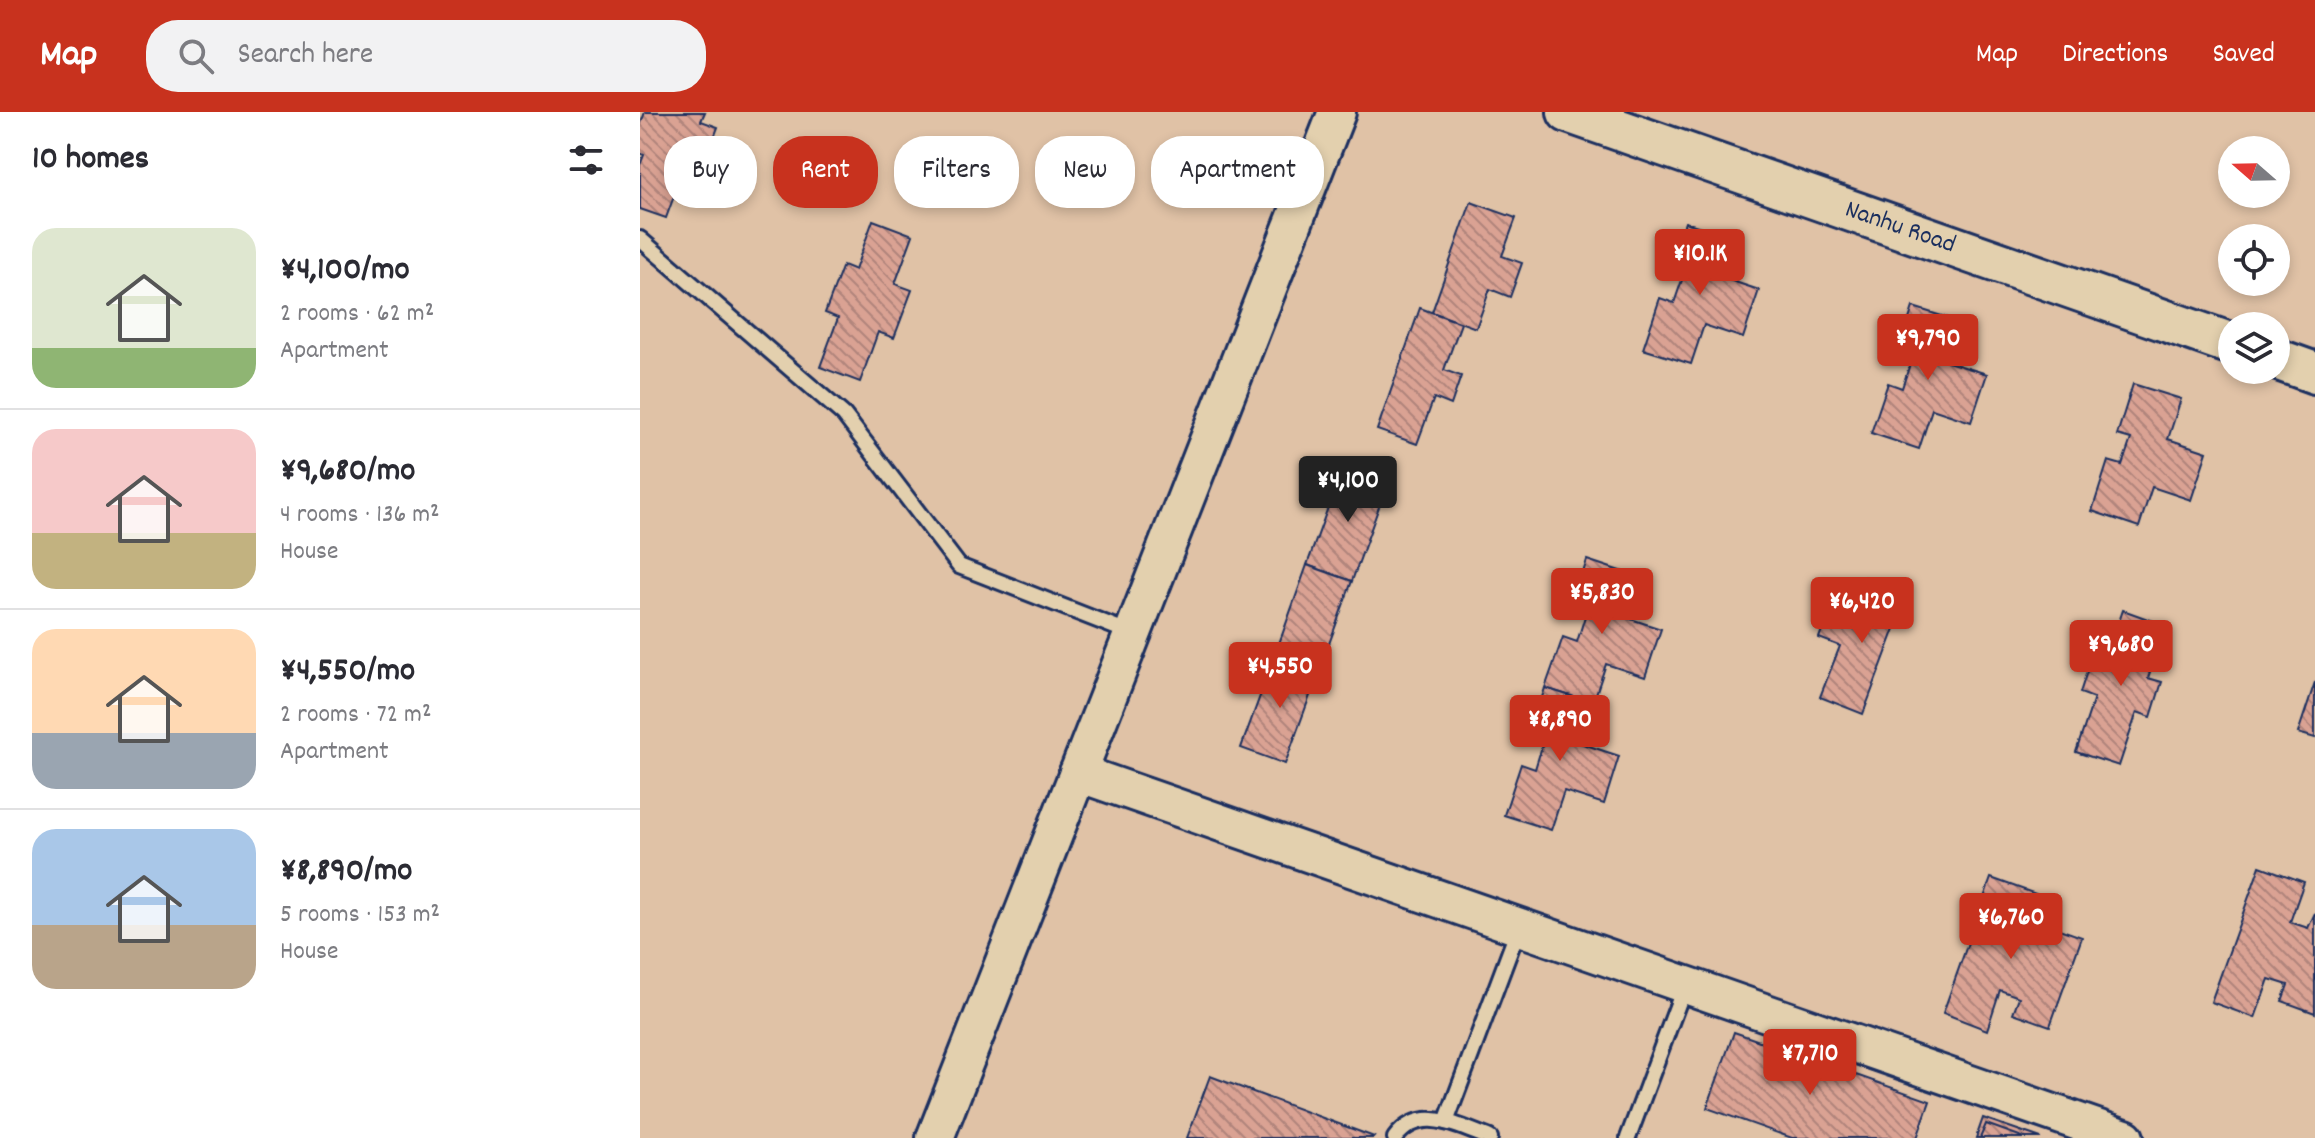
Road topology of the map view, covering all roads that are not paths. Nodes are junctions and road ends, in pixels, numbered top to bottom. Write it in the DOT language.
graph roads {
  1 [pos="1337,112"];
  2 [pos="1568,112"];
  3 [pos="640,239"];
  4 [pos="2218,339"];
  5 [pos="2290,364"];
  6 [pos="2315,373"];
  7 [pos="1133,634"];
  8 [pos="1078,773"];
  9 [pos="1519,927"];
  10 [pos="1685,985"];
  11 [pos="1446,1122"];
  12 [pos="941,1135"];
  13 [pos="1395,1138"];
  14 [pos="1490,1138"];
  15 [pos="1628,1138"];
  16 [pos="2125,1138"];
  1 -- 7 [label="street"];
  2 -- 4 [label="main road, Nanhu Road"];
  3 -- 7 [label="lane"];
  5 -- 6 [label="main road"];
  7 -- 8 [label="street"];
  8 -- 9 [label="street"];
  8 -- 12 [label="street"];
  9 -- 10 [label="street"];
  9 -- 11 [label="lane"];
  10 -- 15 [label="lane"];
  10 -- 16 [label="street"];
  11 -- 13 [label="lane"];
  11 -- 14 [label="lane"];
}
